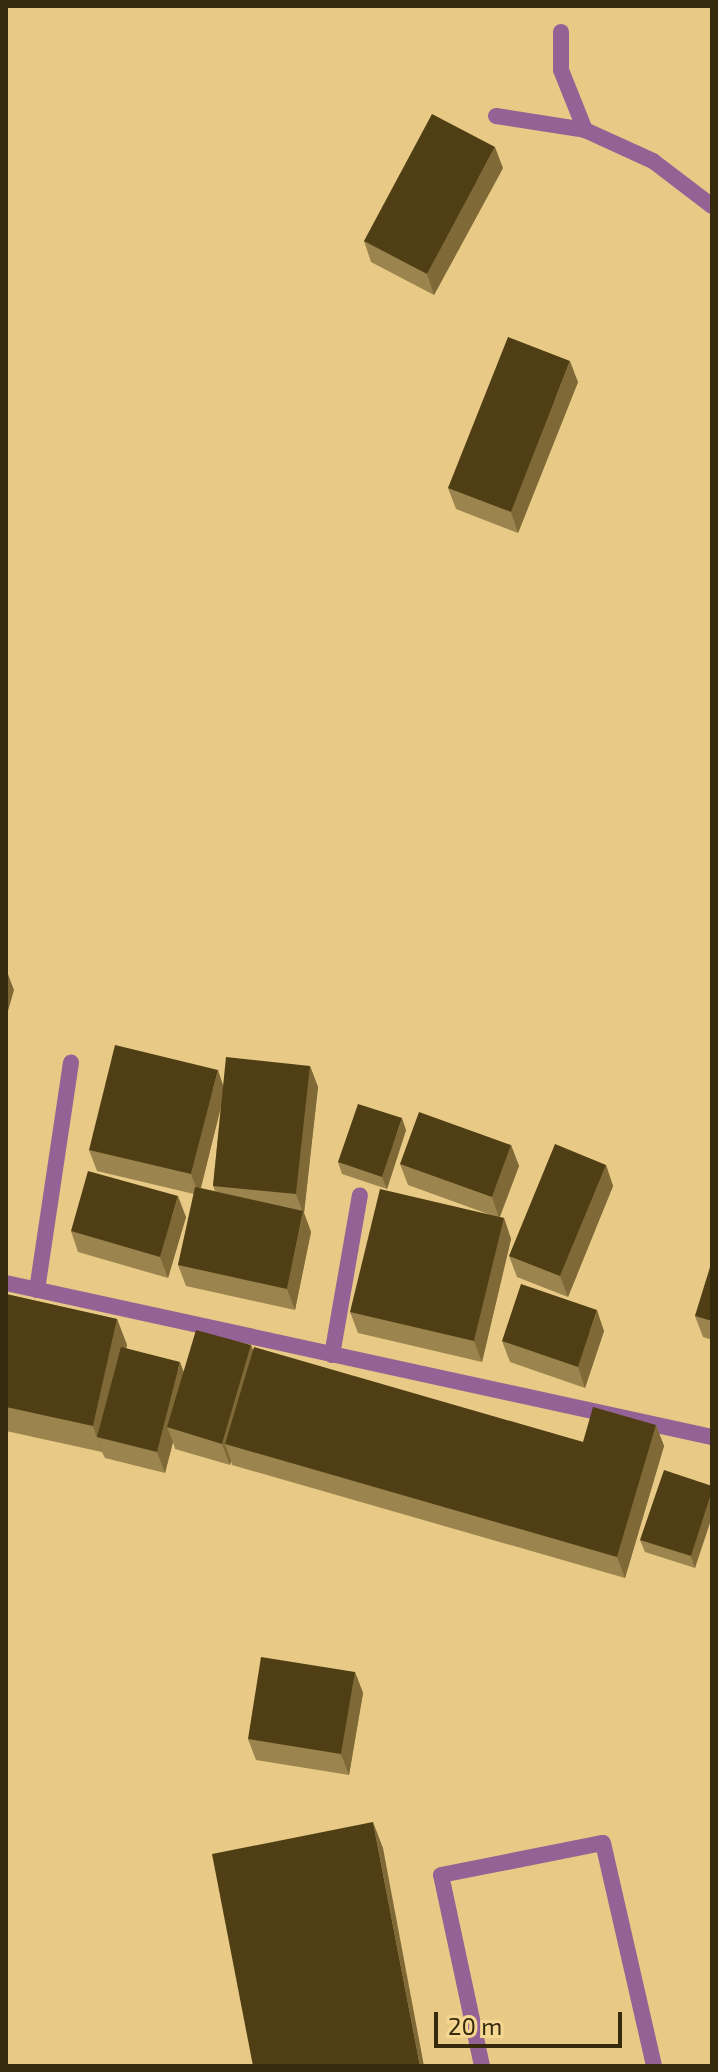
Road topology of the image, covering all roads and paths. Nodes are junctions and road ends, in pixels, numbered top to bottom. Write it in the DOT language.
graph roads {
  1 [pos="561,32"];
  2 [pos="496,116"];
  3 [pos="585,130"];
  4 [pos="712,206"];
  5 [pos="71,1063"];
  6 [pos="360,1195"];
  7 [pos="6,1283"];
  8 [pos="37,1290"];
  9 [pos="332,1355"];
  10 [pos="712,1437"];
  11 [pos="482,2066"];
  12 [pos="654,2066"];
  1 -- 3 [label="street"];
  2 -- 3 [label="street"];
  3 -- 4 [label="street"];
  5 -- 8 [label="street"];
  6 -- 9 [label="street"];
  7 -- 8 [label="street"];
  8 -- 9 [label="street"];
  9 -- 10 [label="street"];
  11 -- 12 [label="street"];
}
